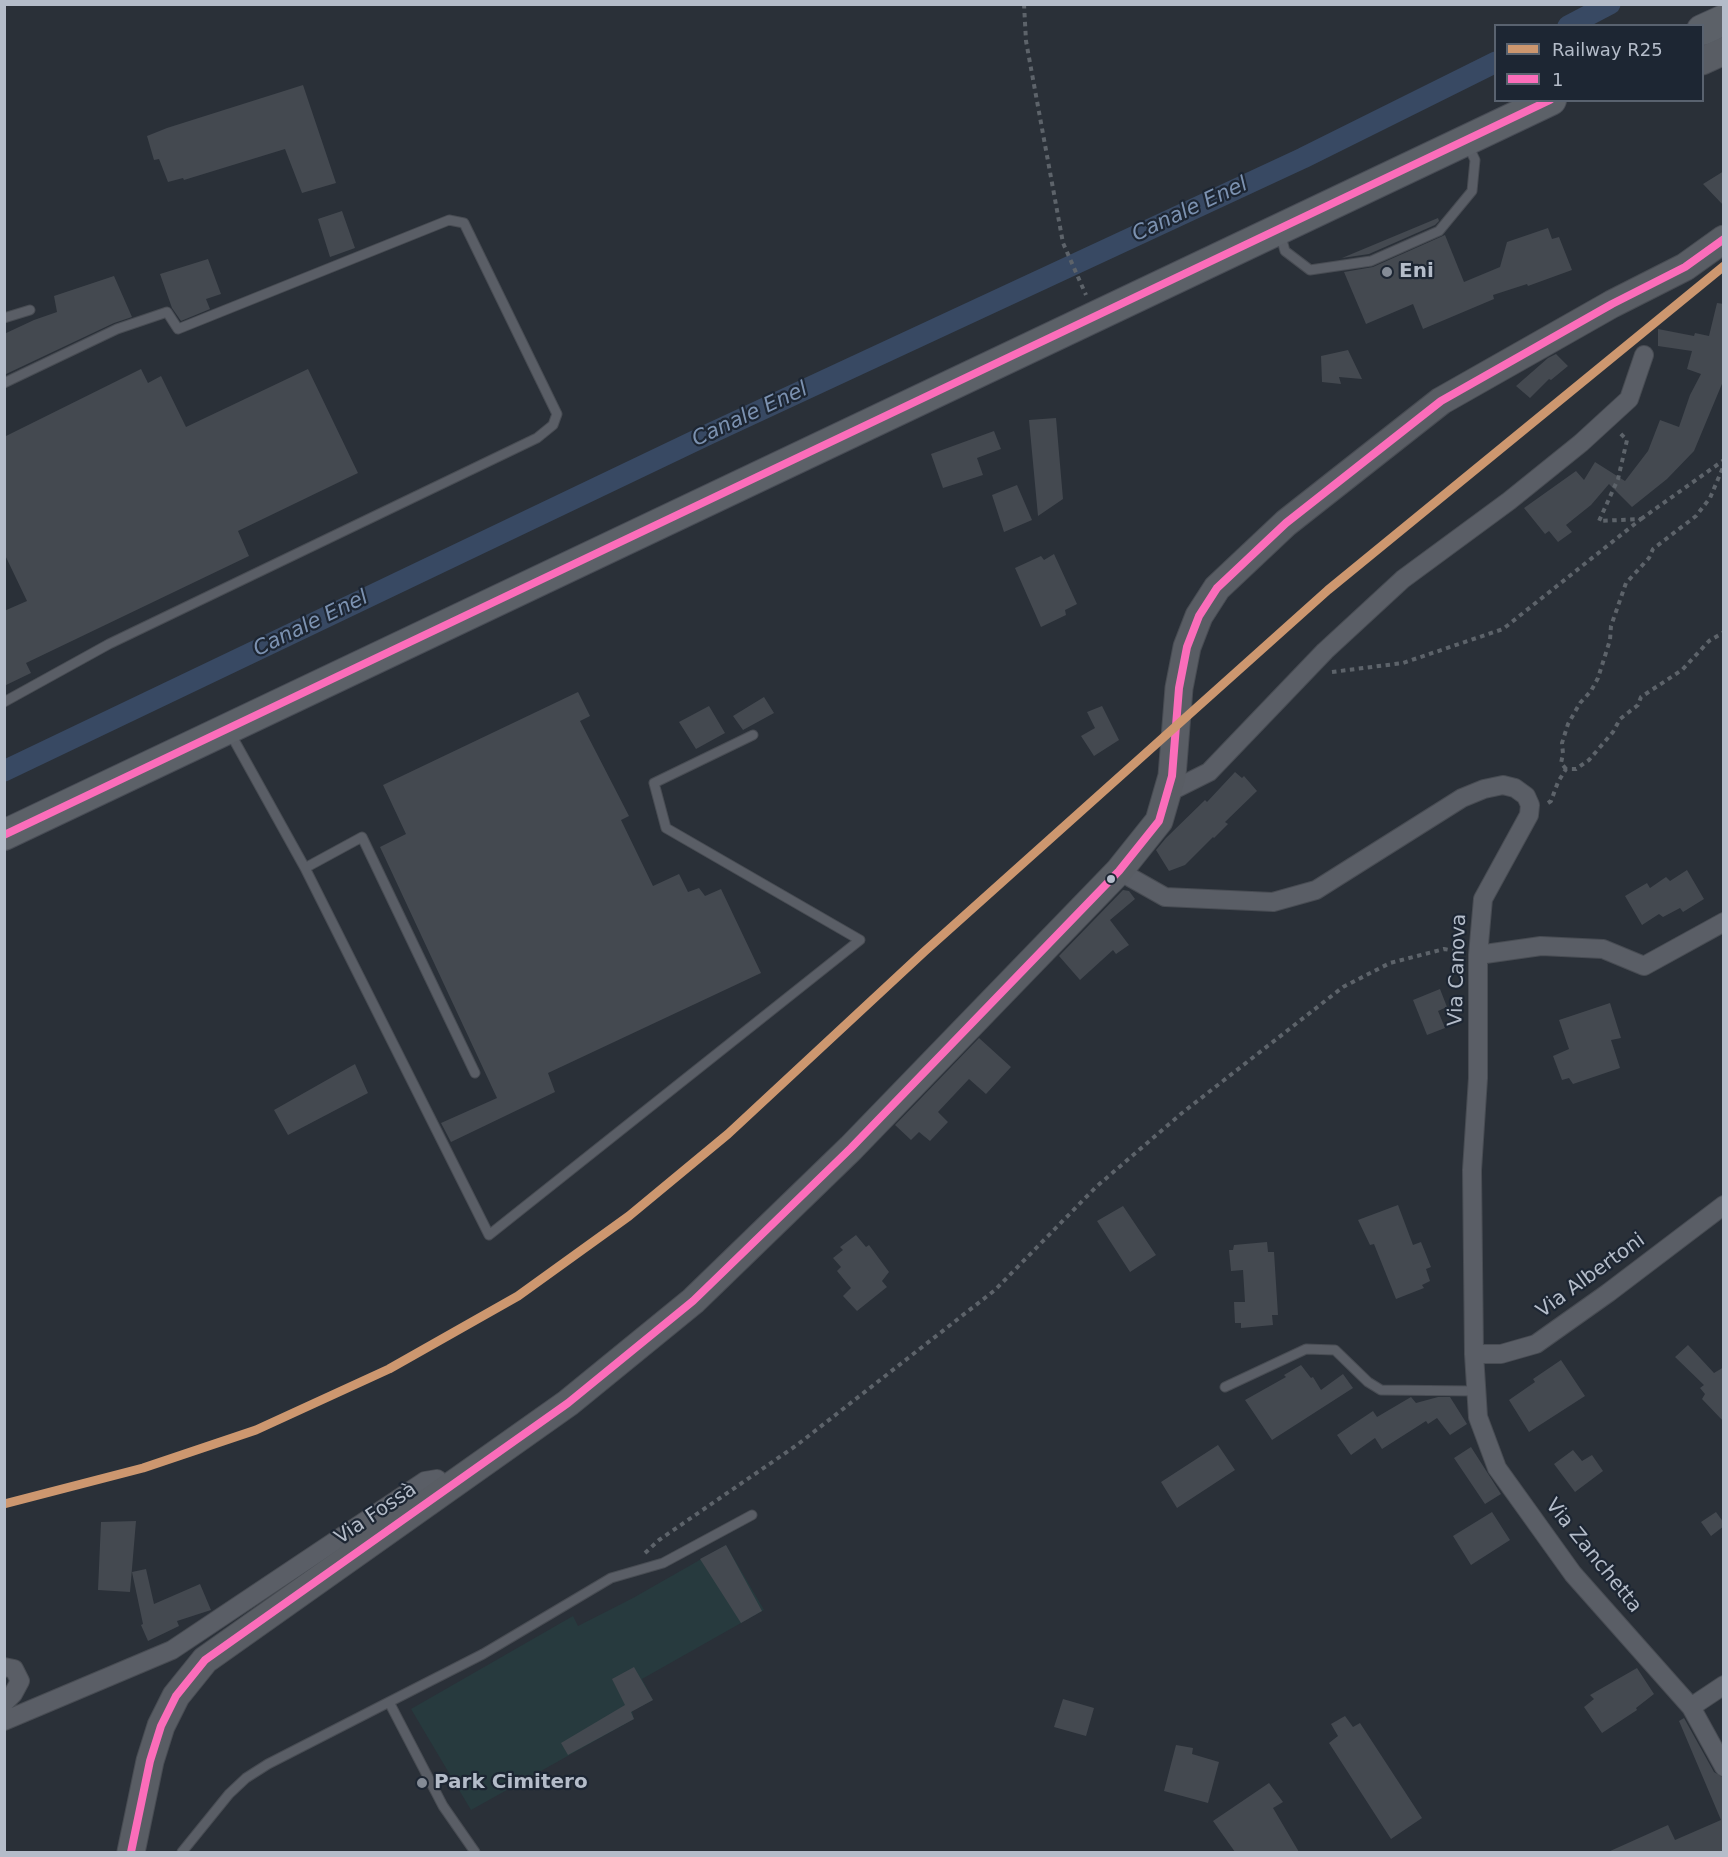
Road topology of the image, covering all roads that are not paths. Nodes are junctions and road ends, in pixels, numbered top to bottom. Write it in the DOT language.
graph roads {
  1 [pos="1724,20"];
  2 [pos="1704,29"];
  3 [pos="1724,51"];
  4 [pos="1704,59"];
  5 [pos="1547,102"];
  6 [pos="1466,142"];
  7 [pos="1279,231"];
  8 [pos="1724,239"];
  9 [pos="30,310"];
  10 [pos="4,318"];
  11 [pos="1644,355"];
  12 [pos="4,383"];
  13 [pos="4,702"];
  14 [pos="228,729"];
  15 [pos="753,735"];
  16 [pos="1170,784"];
  17 [pos="4,835"];
  18 [pos="305,868"];
  19 [pos="1119,871"];
  20 [pos="1724,922"];
  21 [pos="1478,955"];
  22 [pos="475,1073"];
  23 [pos="1724,1205"];
  24 [pos="1474,1353"];
  25 [pos="1226,1388"];
  26 [pos="1476,1391"];
  27 [pos="447,1488"];
  28 [pos="752,1515"];
  29 [pos="4,1667"];
  30 [pos="1724,1685"];
  31 [pos="4,1702"];
  32 [pos="388,1702"];
  33 [pos="1691,1707"];
  34 [pos="4,1721"];
  35 [pos="1724,1767"];
  36 [pos="131,1852"];
  37 [pos="182,1852"];
  38 [pos="475,1852"];
  1 -- 2 [label="main road"];
  3 -- 4 [label="main road"];
  5 -- 6 [label="main road"];
  6 -- 7 [label="main road"];
  6 -- 7 [label="lane"];
  7 -- 14 [label="main road"];
  8 -- 16 [label="main road, Via Fossà"];
  9 -- 10 [label="lane"];
  11 -- 16 [label="street"];
  12 -- 13 [label="lane"];
  14 -- 17 [label="main road"];
  14 -- 18 [label="lane"];
  15 -- 18 [label="lane"];
  16 -- 19 [label="main road, Via Fossà"];
  18 -- 22 [label="lane"];
  19 -- 21 [label="street, Via Canova"];
  19 -- 27 [label="main road, Via Fossà"];
  20 -- 21 [label="street"];
  21 -- 24 [label="street, Via Canova"];
  23 -- 24 [label="street, Via Albertoni"];
  24 -- 26 [label="street, Via Zanchetta"];
  25 -- 26 [label="lane"];
  26 -- 33 [label="street, Via Zanchetta"];
  27 -- 34 [label="street, Via Fossà"];
  27 -- 36 [label="main road"];
  28 -- 32 [label="lane"];
  29 -- 31 [label="street"];
  30 -- 33 [label="street"];
  32 -- 37 [label="lane"];
  32 -- 38 [label="lane"];
  33 -- 35 [label="street, Via Zanchetta"];
}
